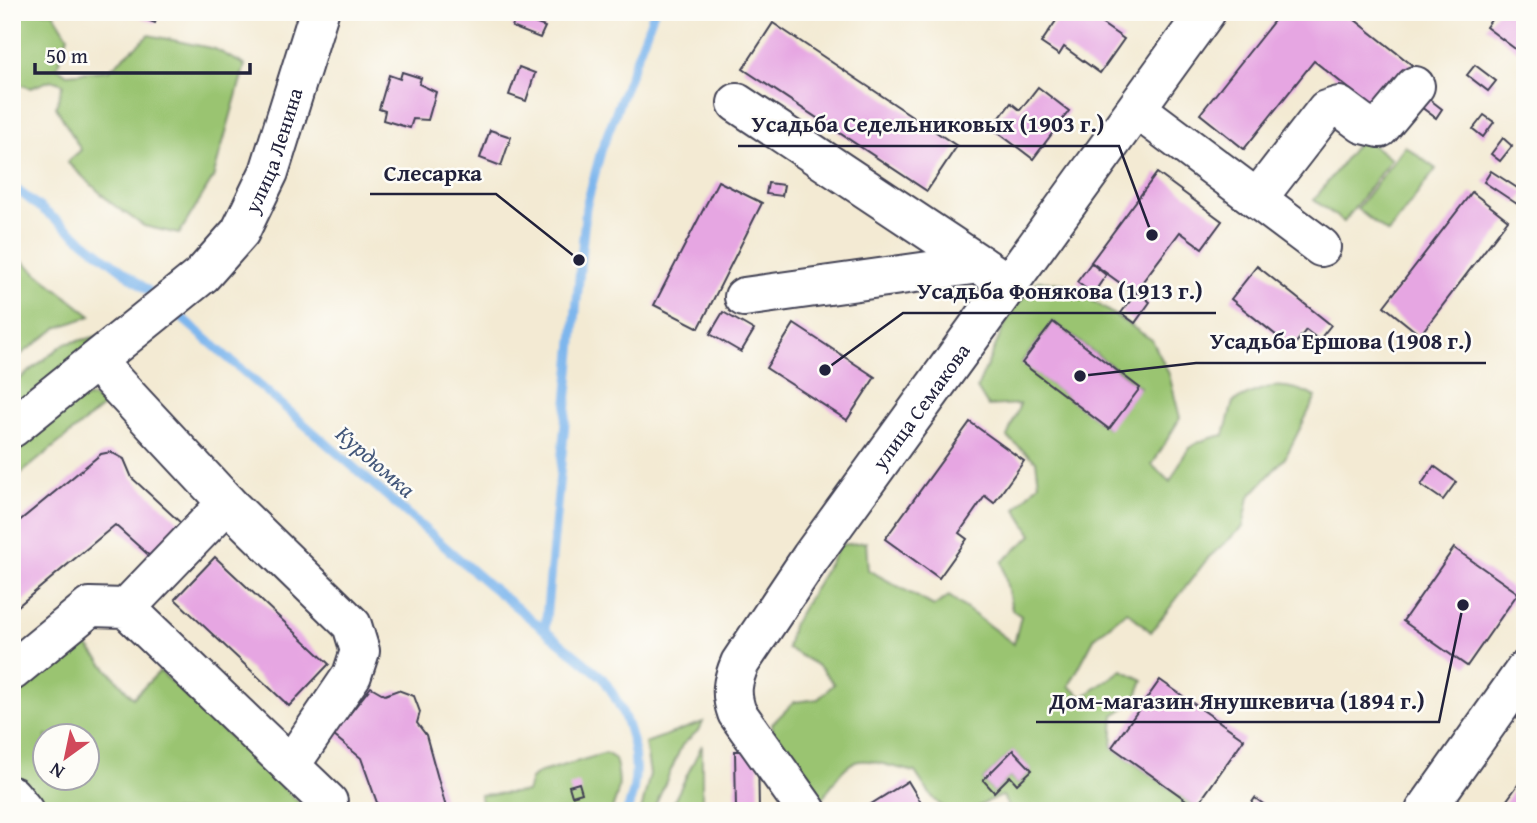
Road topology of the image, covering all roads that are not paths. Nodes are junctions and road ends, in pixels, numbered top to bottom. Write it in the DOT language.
graph roads {
  1 [pos="319,12"];
  2 [pos="1206,12"];
  3 [pos="1415,86"];
  4 [pos="737,103"];
  5 [pos="1136,109"];
  6 [pos="1257,199"];
  7 [pos="1321,247"];
  8 [pos="994,274"];
  9 [pos="744,297"];
  10 [pos="108,351"];
  11 [pos="12,428"];
  12 [pos="227,503"];
  13 [pos="126,608"];
  14 [pos="1525,670"];
  15 [pos="12,671"];
  16 [pos="290,766"];
  17 [pos="12,796"];
  18 [pos="24,811"];
  19 [pos="328,811"];
  20 [pos="807,811"];
  21 [pos="1425,811"];
  1 -- 10 [label="street, улица Ленина"];
  2 -- 5 [label="street, улица Семакова"];
  3 -- 6 [label="street"];
  4 -- 8 [label="street"];
  5 -- 6 [label="street"];
  5 -- 8 [label="street, улица Семакова"];
  6 -- 7 [label="street"];
  8 -- 9 [label="street"];
  8 -- 20 [label="street, улица Семакова"];
  10 -- 11 [label="street"];
  10 -- 12 [label="street"];
  12 -- 13 [label="street"];
  12 -- 16 [label="street"];
  13 -- 15 [label="street"];
  13 -- 16 [label="street"];
  14 -- 21 [label="street"];
  16 -- 19 [label="street"];
  17 -- 18 [label="street"];
}
